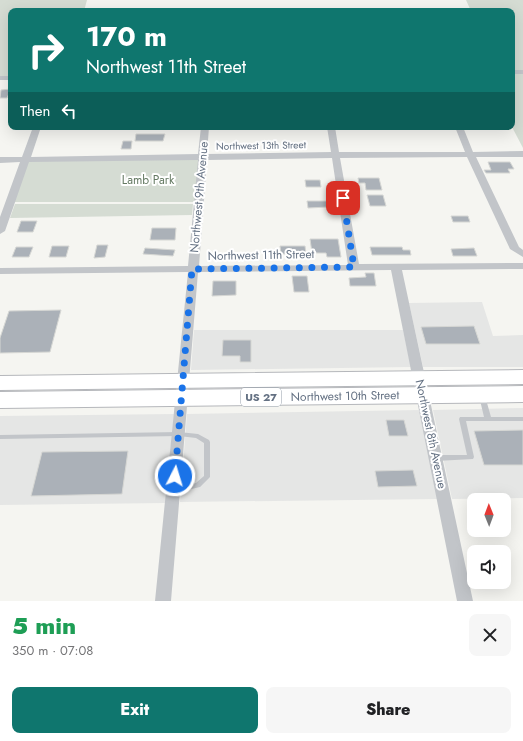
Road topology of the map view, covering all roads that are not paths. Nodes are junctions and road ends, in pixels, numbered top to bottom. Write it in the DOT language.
graph roads {
  1 [pos="36,130"];
  2 [pos="205,130"];
  3 [pos="331,130"];
  4 [pos="460,130"];
  5 [pos="470,154"];
  6 [pos="523,154"];
  7 [pos="335,155"];
  8 [pos="202,157"];
  9 [pos="0,160"];
  10 [pos="26,160"];
  11 [pos="0,231"];
  12 [pos="523,254"];
  13 [pos="523,266"];
  14 [pos="354,267"];
  15 [pos="396,267"];
  16 [pos="192,269"];
  17 [pos="0,271"];
  18 [pos="523,377"];
  19 [pos="0,383"];
  20 [pos="421,386"];
  21 [pos="183,389"];
  22 [pos="523,394"];
  23 [pos="482,395"];
  24 [pos="0,400"];
  25 [pos="488,419"];
  26 [pos="523,419"];
  27 [pos="179,434"];
  28 [pos="0,437"];
  29 [pos="436,458"];
  30 [pos="174,490"];
  31 [pos="163,601"];
  32 [pos="465,601"];
  1 -- 10 [label="street"];
  2 -- 8 [label="street, Northwest 9th Avenue"];
  3 -- 7 [label="street"];
  4 -- 5 [label="street"];
  5 -- 6 [label="street, Northwest 13th Street"];
  5 -- 7 [label="street, Northwest 13th Street"];
  5 -- 12 [label="street"];
  7 -- 8 [label="street, Northwest 13th Street"];
  7 -- 14 [label="street"];
  8 -- 10 [label="street, Northwest 13th Street"];
  8 -- 16 [label="street, Northwest 9th Avenue"];
  9 -- 10 [label="street, Northwest 13th Street"];
  10 -- 11 [label="street"];
  13 -- 15 [label="street, Northwest 11th Street"];
  14 -- 15 [label="street, Northwest 11th Street"];
  14 -- 16 [label="street, Northwest 11th Street"];
  15 -- 20 [label="street, Northwest 8th Avenue"];
  16 -- 17 [label="street, Northwest 11th Street"];
  16 -- 21 [label="street, Northwest 9th Avenue"];
  18 -- 20 [label="highway, Northwest 10th Street / US 27"];
  19 -- 21 [label="highway, Northwest 10th Street / US 27"];
  20 -- 21 [label="highway, Northwest 10th Street / US 27"];
  20 -- 23 [label="highway, Northwest 10th Street / US 27"];
  20 -- 29 [label="street, Northwest 8th Avenue"];
  21 -- 24 [label="highway, Northwest 10th Street / US 27"];
  21 -- 27 [label="street, Northwest 9th Avenue"];
  22 -- 23 [label="highway, Northwest 10th Street / US 27"];
  23 -- 25 [label="lane"];
  25 -- 26 [label="lane"];
  25 -- 29 [label="lane"];
  27 -- 28 [label="lane"];
  27 -- 30 [label="street, Northwest 9th Avenue"];
  27 -- 30 [label="lane"];
  29 -- 32 [label="street, Northwest 8th Avenue"];
  30 -- 31 [label="street, Northwest 9th Avenue"];
}
